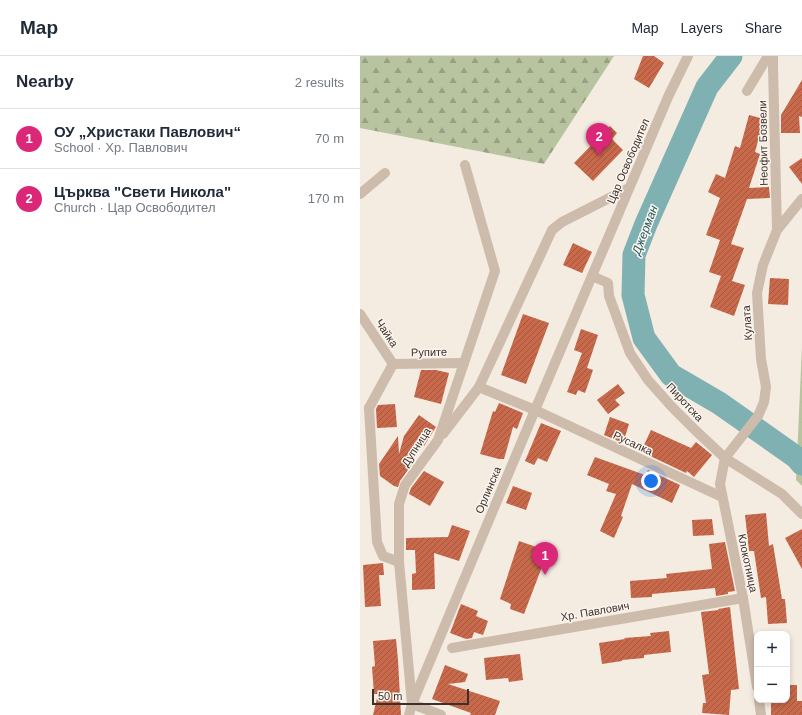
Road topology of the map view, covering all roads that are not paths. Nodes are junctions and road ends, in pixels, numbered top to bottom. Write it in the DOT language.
graph roads {
  1 [pos="768,56"];
  2 [pos="773,56"];
  3 [pos="685,58"];
  4 [pos="747,91"];
  5 [pos="465,164"];
  6 [pos="385,173"];
  7 [pos="629,188"];
  8 [pos="360,194"];
  9 [pos="802,199"];
  10 [pos="777,230"];
  11 [pos="592,276"];
  12 [pos="360,314"];
  13 [pos="464,363"];
  14 [pos="394,364"];
  15 [pos="479,387"];
  16 [pos="364,407"];
  17 [pos="535,410"];
  18 [pos="438,440"];
  19 [pos="734,447"];
  20 [pos="725,458"];
  21 [pos="722,497"];
  22 [pos="802,514"];
  23 [pos="399,562"];
  24 [pos="743,598"];
  25 [pos="452,648"];
  26 [pos="754,668"];
  27 [pos="759,703"];
  28 [pos="412,704"];
  29 [pos="409,715"];
  30 [pos="441,715"];
  31 [pos="761,715"];
  1 -- 4 [label="street"];
  2 -- 10 [label="street, Неофит Бозвели"];
  3 -- 7 [label="street, Цар Освободител"];
  5 -- 13 [label="street, Дупница"];
  6 -- 8 [label="street"];
  7 -- 11 [label="street, Цар Освободител"];
  7 -- 15 [label="street"];
  9 -- 10 [label="street, Кулата"];
  10 -- 19 [label="street, Кулата"];
  11 -- 17 [label="street, Орлинска"];
  11 -- 20 [label="street, Пиротска"];
  12 -- 14 [label="street, Чайка"];
  13 -- 14 [label="street, Рупите"];
  13 -- 18 [label="street, Дупница"];
  14 -- 16 [label="street, Чайка"];
  15 -- 17 [label="street, Русалка"];
  15 -- 18 [label="street"];
  16 -- 23 [label="street"];
  17 -- 21 [label="street, Русалка"];
  17 -- 28 [label="street, Орлинска"];
  18 -- 23 [label="street, Дупница"];
  19 -- 20 [label="street, Клокотница"];
  20 -- 21 [label="street, Клокотница"];
  20 -- 22 [label="street, Пиротска"];
  21 -- 24 [label="street, Клокотница"];
  23 -- 28 [label="street, Дупница"];
  24 -- 25 [label="street, Хр. Павлович"];
  24 -- 26 [label="street, Клокотница"];
  27 -- 31 [label="street"];
  28 -- 29 [label="street, Орлинска"];
  28 -- 30 [label="street"];
}
